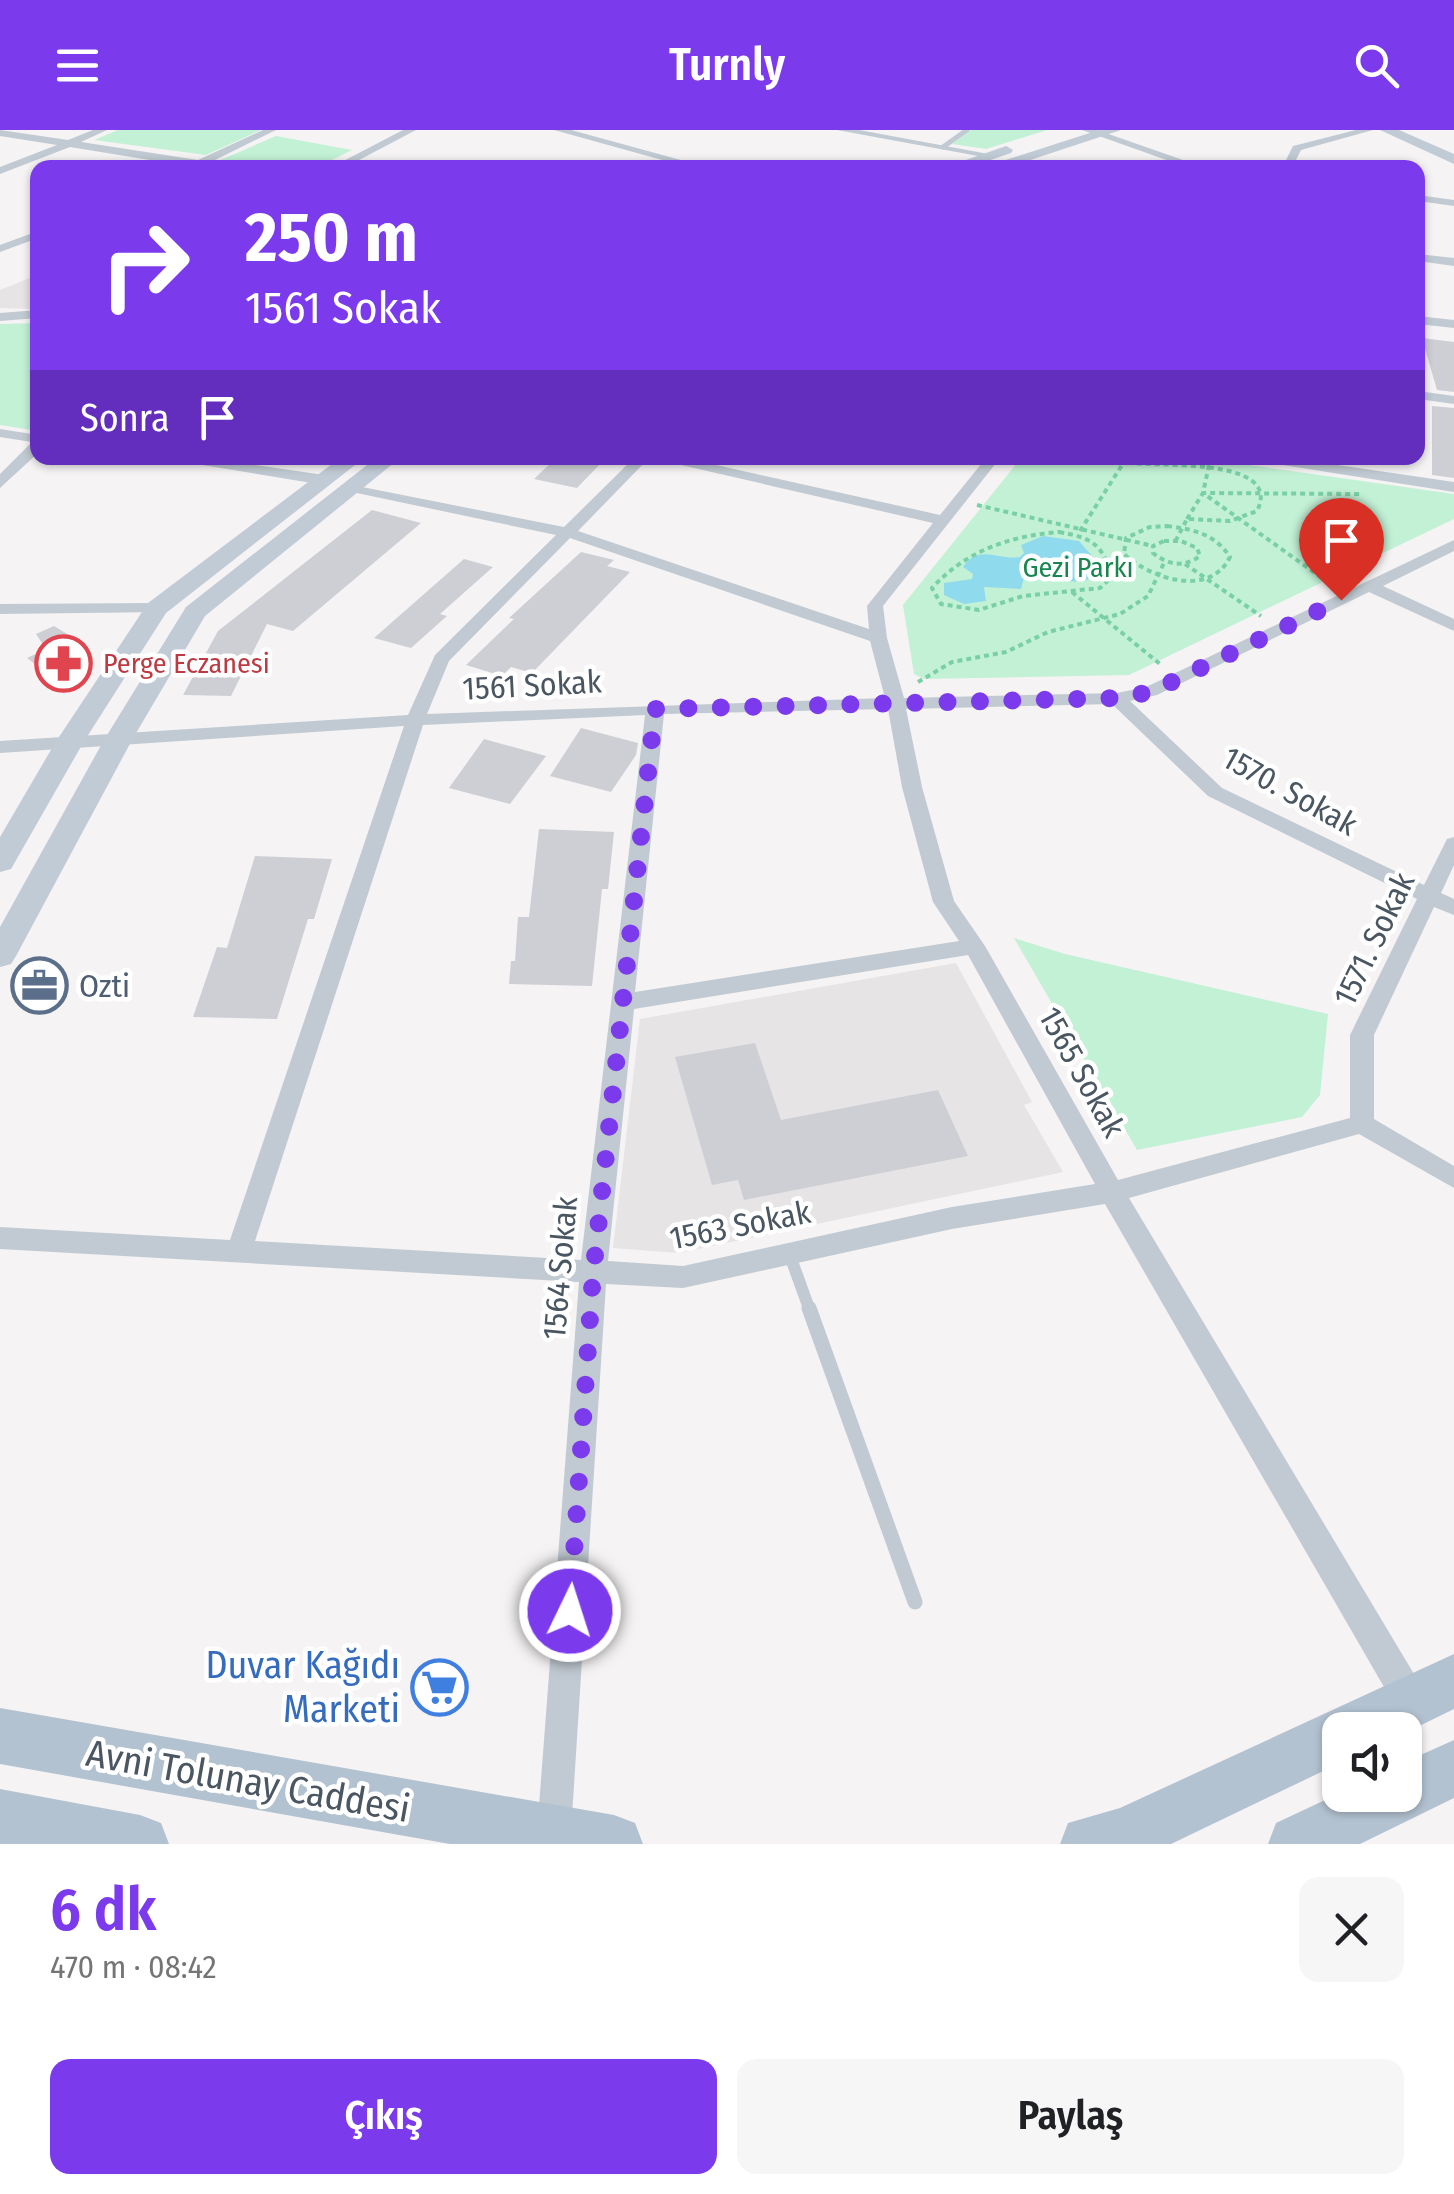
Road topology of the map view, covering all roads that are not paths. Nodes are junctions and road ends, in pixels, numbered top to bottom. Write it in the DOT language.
graph roads {
  1 [pos="102,130"];
  2 [pos="270,130"];
  3 [pos="411,130"];
  4 [pos="558,130"];
  5 [pos="842,130"];
  6 [pos="967,130"];
  7 [pos="1072,130"];
  8 [pos="1368,130"];
  9 [pos="1386,130"];
  10 [pos="577,131"];
  11 [pos="1100,131"];
  12 [pos="0,134"];
  13 [pos="69,144"];
  14 [pos="942,147"];
  15 [pos="164,160"];
  16 [pos="205,160"];
  17 [pos="351,160"];
  18 [pos="677,160"];
  19 [pos="986,160"];
  20 [pos="992,160"];
  21 [pos="993,160"];
  22 [pos="1179,160"];
  23 [pos="1291,160"];
  24 [pos="1454,160"];
  25 [pos="0,171"];
  26 [pos="1425,199"];
  27 [pos="1454,203"];
  28 [pos="30,237"];
  29 [pos="0,249"];
  30 [pos="1425,259"];
  31 [pos="1454,262"];
  32 [pos="30,315"];
  33 [pos="0,317"];
  34 [pos="1425,321"];
  35 [pos="1454,324"];
  36 [pos="1425,397"];
  37 [pos="1454,400"];
  38 [pos="0,433"];
  39 [pos="30,439"];
  40 [pos="30,450"];
  41 [pos="229,465"];
  42 [pos="344,465"];
  43 [pos="380,465"];
  44 [pos="635,465"];
  45 [pos="699,465"];
  46 [pos="986,465"];
  47 [pos="1323,465"];
  48 [pos="324,480"];
  49 [pos="0,483"];
  50 [pos="1454,487"];
  51 [pos="352,488"];
  52 [pos="942,520"];
  53 [pos="567,532"];
  54 [pos="1454,545"];
  55 [pos="1370,586"];
  56 [pos="157,608"];
  57 [pos="0,609"];
  58 [pos="1454,626"];
  59 [pos="878,638"];
  60 [pos="1118,698"];
  61 [pos="896,703"];
  62 [pos="655,709"];
  63 [pos="415,720"];
  64 [pos="118,740"];
  65 [pos="68,743"];
  66 [pos="0,747"];
  67 [pos="1454,844"];
  68 [pos="0,862"];
  69 [pos="1432,898"];
  70 [pos="1454,908"];
  71 [pos="974,946"];
  72 [pos="0,956"];
  73 [pos="626,1002"];
  74 [pos="1362,1124"];
  75 [pos="1454,1178"];
  76 [pos="1112,1192"];
  77 [pos="0,1238"];
  78 [pos="788,1252"];
  79 [pos="238,1254"];
  80 [pos="593,1274"];
  81 [pos="916,1602"];
  82 [pos="1432,1691"];
  83 [pos="1387,1712"];
  84 [pos="0,1736"];
  85 [pos="1322,1742"];
  86 [pos="1454,1768"];
  87 [pos="1422,1784"];
  88 [pos="1363,1812"];
  89 [pos="0,1818"];
  90 [pos="554,1835"];
  91 [pos="140,1844"];
  92 [pos="614,1844"];
  93 [pos="1090,1844"];
  94 [pos="1296,1844"];
  1 -- 13 [label="street"];
  2 -- 16 [label="street"];
  3 -- 17 [label="street"];
  4 -- 10 [label="street"];
  5 -- 14 [label="street"];
  6 -- 14 [label="lane"];
  7 -- 20 [label="main road"];
  8 -- 23 [label="street"];
  9 -- 24 [label="main road"];
  10 -- 18 [label="street"];
  11 -- 21 [label="main road"];
  11 -- 22 [label="street"];
  12 -- 13 [label="street"];
  13 -- 15 [label="street"];
  13 -- 25 [label="street"];
  14 -- 19 [label="street"];
  26 -- 27 [label="street"];
  28 -- 29 [label="street"];
  30 -- 31 [label="street"];
  32 -- 33 [label="street"];
  34 -- 35 [label="street"];
  36 -- 37 [label="street"];
  38 -- 39 [label="street"];
  40 -- 49 [label="street"];
  41 -- 48 [label="street"];
  42 -- 48 [label="main road"];
  43 -- 51 [label="main road"];
  44 -- 53 [label="street"];
  45 -- 52 [label="street"];
  46 -- 52 [label="street, 1565 Sokak"];
  47 -- 50 [label="street"];
  48 -- 56 [label="main road"];
  51 -- 53 [label="street"];
  51 -- 64 [label="main road"];
  52 -- 59 [label="street, 1565 Sokak"];
  53 -- 59 [label="street"];
  53 -- 63 [label="street"];
  54 -- 55 [label="street, 1561 Sokak"];
  55 -- 58 [label="street"];
  55 -- 60 [label="street, 1561 Sokak"];
  56 -- 57 [label="street"];
  56 -- 65 [label="main road"];
  59 -- 61 [label="street, 1565 Sokak"];
  60 -- 61 [label="street, 1561 Sokak"];
  60 -- 69 [label="street, 1570. Sokak"];
  61 -- 62 [label="street, 1561 Sokak"];
  61 -- 71 [label="street, 1565 Sokak"];
  62 -- 63 [label="street, 1561 Sokak"];
  62 -- 73 [label="street, 1564 Sokak"];
  63 -- 64 [label="street, 1561 Sokak"];
  63 -- 79 [label="street"];
  64 -- 65 [label="street, 1561 Sokak"];
  64 -- 72 [label="main road"];
  65 -- 66 [label="street, 1561 Sokak"];
  65 -- 68 [label="main road"];
  67 -- 69 [label="street, 1571. Sokak"];
  69 -- 70 [label="street, 1570. Sokak"];
  69 -- 74 [label="street, 1571. Sokak"];
  71 -- 73 [label="street"];
  71 -- 76 [label="street, 1565 Sokak"];
  73 -- 80 [label="street, 1564 Sokak"];
  74 -- 75 [label="street"];
  74 -- 76 [label="street, 1563 Sokak"];
  76 -- 78 [label="street, 1563 Sokak"];
  76 -- 82 [label="street, 1565 Sokak"];
  77 -- 79 [label="street, 1563 Sokak"];
  78 -- 80 [label="street, 1563 Sokak"];
  78 -- 81 [label="lane"];
  79 -- 80 [label="street, 1563 Sokak"];
  80 -- 90 [label="street, 1564 Sokak"];
  82 -- 83 [label="main road"];
  84 -- 90 [label="main road, Avni Tolunay Caddesi"];
  85 -- 93 [label="main road"];
  86 -- 87 [label="main road"];
  88 -- 94 [label="main road"];
  89 -- 91 [label="main road"];
  90 -- 92 [label="main road, Avni Tolunay Caddesi"];
}
